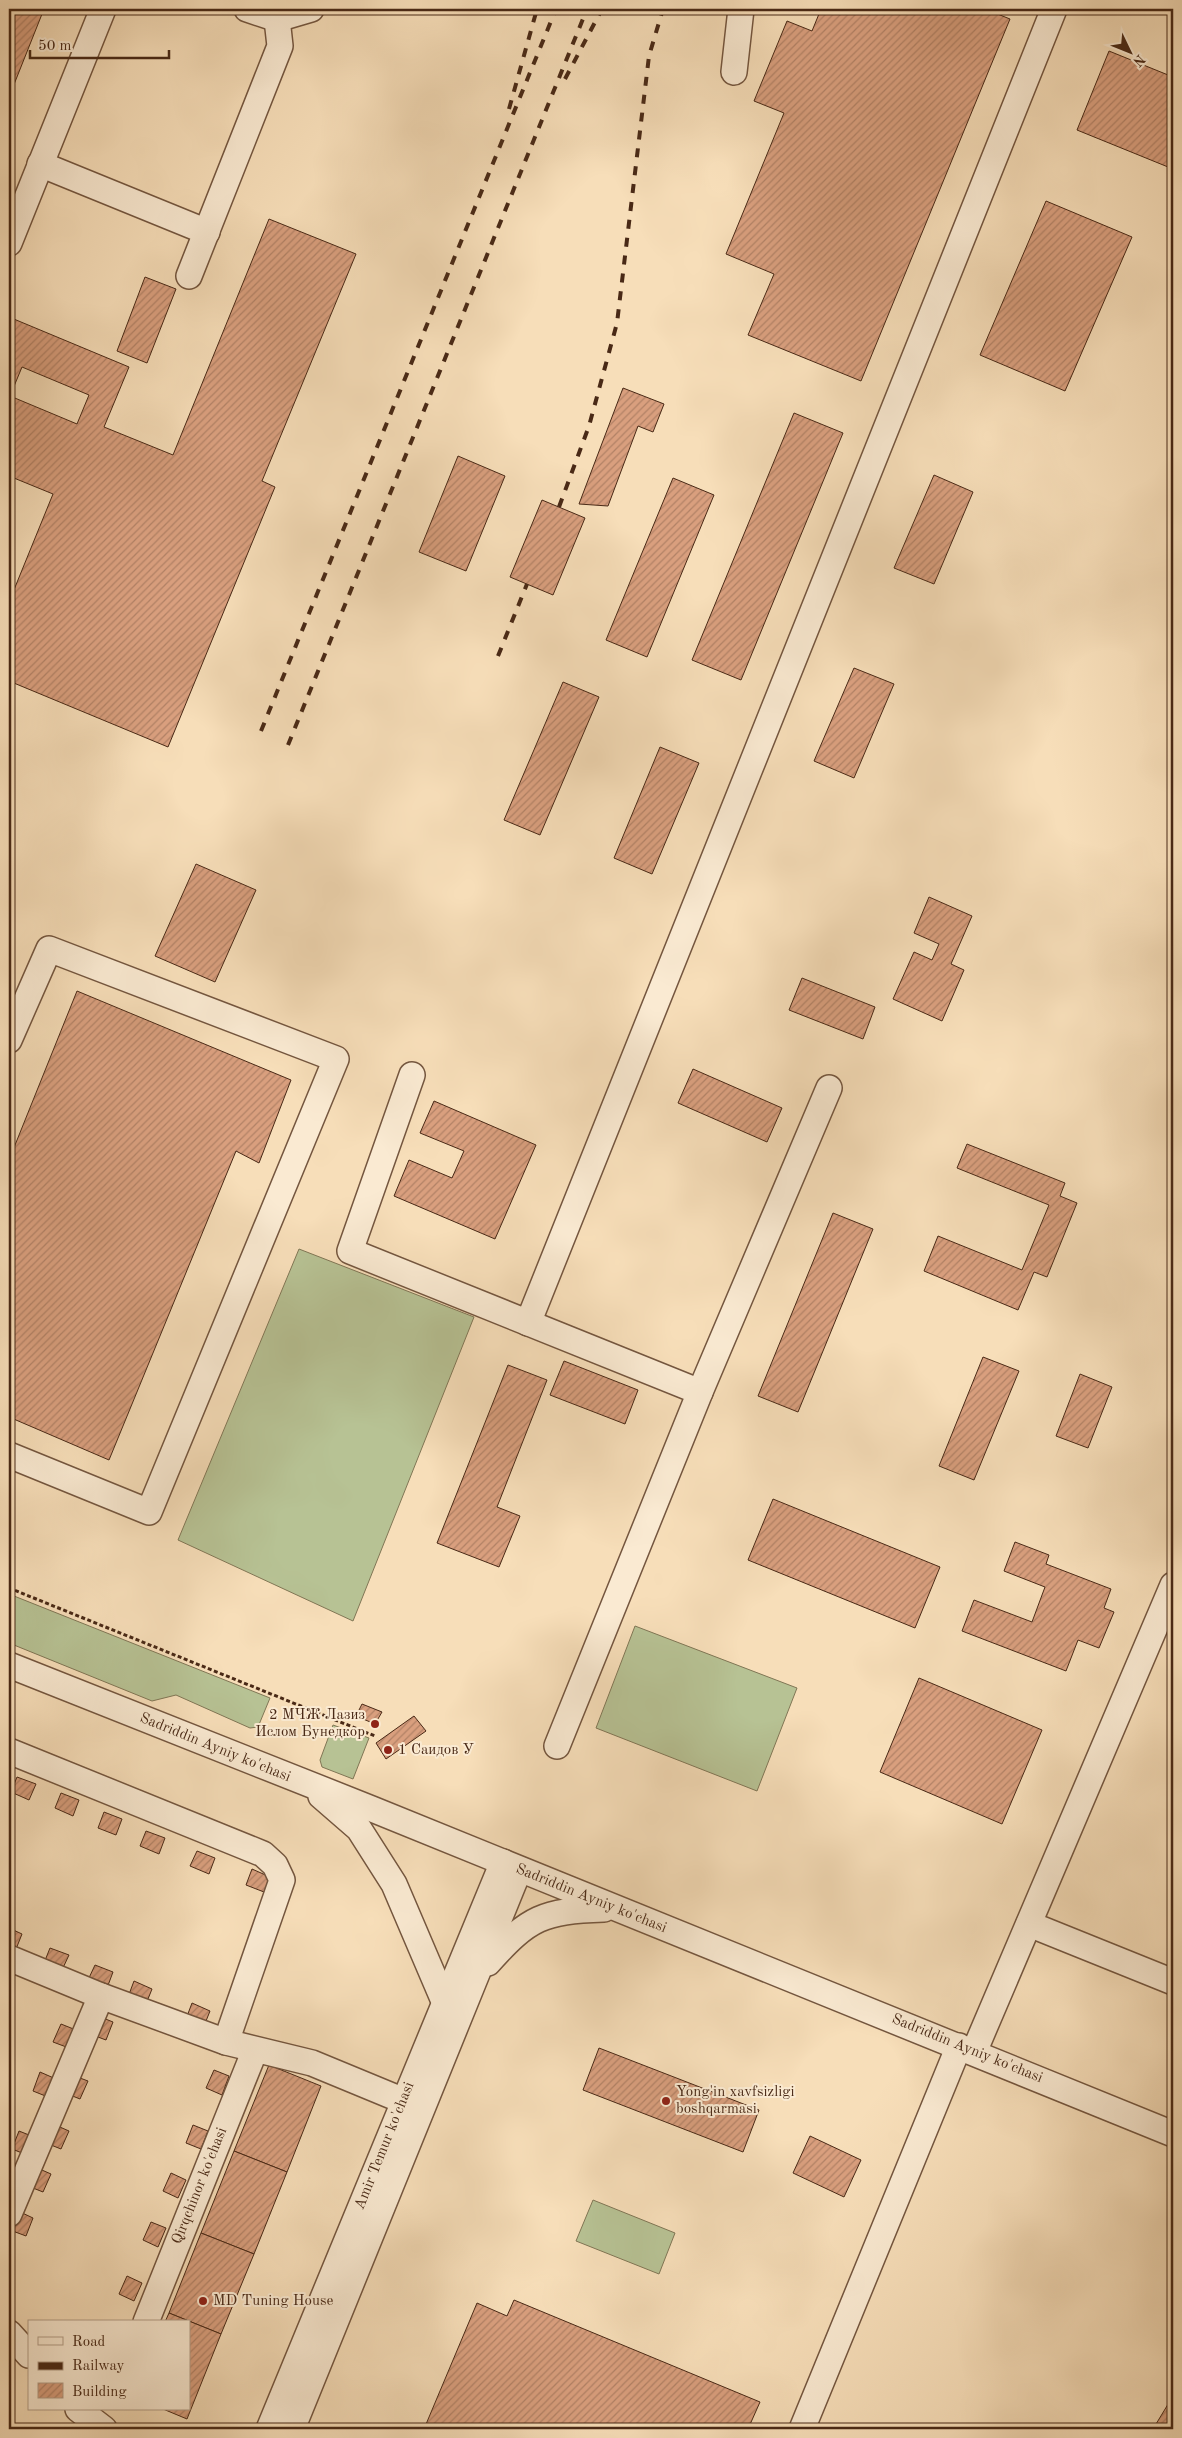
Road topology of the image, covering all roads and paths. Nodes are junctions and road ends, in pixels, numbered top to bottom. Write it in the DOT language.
graph roads {
  1 [pos="103,9"];
  2 [pos="247,9"];
  3 [pos="310,9"];
  4 [pos="740,9"];
  5 [pos="1054,9"];
  6 [pos="277,19"];
  7 [pos="734,72"];
  8 [pos="40,164"];
  9 [pos="206,232"];
  10 [pos="9,243"];
  11 [pos="189,276"];
  12 [pos="9,1040"];
  13 [pos="412,1075"];
  14 [pos="829,1088"];
  15 [pos="528,1323"];
  16 [pos="700,1392"];
  17 [pos="9,1455"];
  18 [pos="1173,1585"];
  19 [pos="9,1588"];
  20 [pos="9,1665"];
  21 [pos="375,1736"];
  22 [pos="557,1746"];
  23 [pos="9,1751"];
  24 [pos="310,1786"];
  25 [pos="511,1866"];
  26 [pos="615,1909"];
  27 [pos="1029,1924"];
  28 [pos="9,1958"];
  29 [pos="477,1977"];
  30 [pos="1173,1982"];
  31 [pos="101,1996"];
  32 [pos="444,2001"];
  33 [pos="226,2042"];
  34 [pos="967,2049"];
  35 [pos="255,2050"];
  36 [pos="404,2101"];
  37 [pos="1173,2134"];
  38 [pos="9,2214"];
  39 [pos="147,2320"];
  40 [pos="9,2333"];
  41 [pos="28,2355"];
  42 [pos="79,2410"];
  43 [pos="111,2410"];
  44 [pos="811,2422"];
  45 [pos="103,2429"];
  46 [pos="269,2429"];
  47 [pos="292,2429"];
  1 -- 8 [label="street"];
  2 -- 6 [label="street"];
  3 -- 6 [label="street"];
  4 -- 7 [label="street"];
  5 -- 15 [label="street"];
  6 -- 9 [label="street"];
  8 -- 9 [label="street"];
  8 -- 10 [label="street"];
  9 -- 11 [label="street"];
  12 -- 17 [label="street"];
  13 -- 15 [label="street"];
  14 -- 16 [label="street"];
  15 -- 16 [label="street"];
  16 -- 22 [label="street"];
  18 -- 27 [label="street"];
  19 -- 21 [label="path"];
  20 -- 24 [label="street, Sadriddin Ayniy ko'chasi"];
  23 -- 33 [label="street"];
  24 -- 25 [label="street, Sadriddin Ayniy ko'chasi"];
  24 -- 32 [label="street"];
  25 -- 26 [label="street, Sadriddin Ayniy ko'chasi"];
  25 -- 29 [label="street, Amir Temur ko'chasi"];
  25 -- 32 [label="street, Amir Temur ko'chasi"];
  26 -- 29 [label="street"];
  26 -- 34 [label="street, Sadriddin Ayniy ko'chasi"];
  27 -- 30 [label="street"];
  27 -- 34 [label="street"];
  28 -- 31 [label="street"];
  29 -- 47 [label="street, Amir Temur ko'chasi"];
  31 -- 33 [label="street"];
  31 -- 38 [label="street"];
  32 -- 36 [label="street, Amir Temur ko'chasi"];
  33 -- 35 [label="street"];
  34 -- 37 [label="street, Sadriddin Ayniy ko'chasi"];
  34 -- 44 [label="street"];
  35 -- 36 [label="street"];
  35 -- 39 [label="street, Qirqchinor ko'chasi"];
  36 -- 46 [label="street, Amir Temur ko'chasi"];
  40 -- 41 [label="street"];
  42 -- 45 [label="street"];
  43 -- 45 [label="street"];
}
